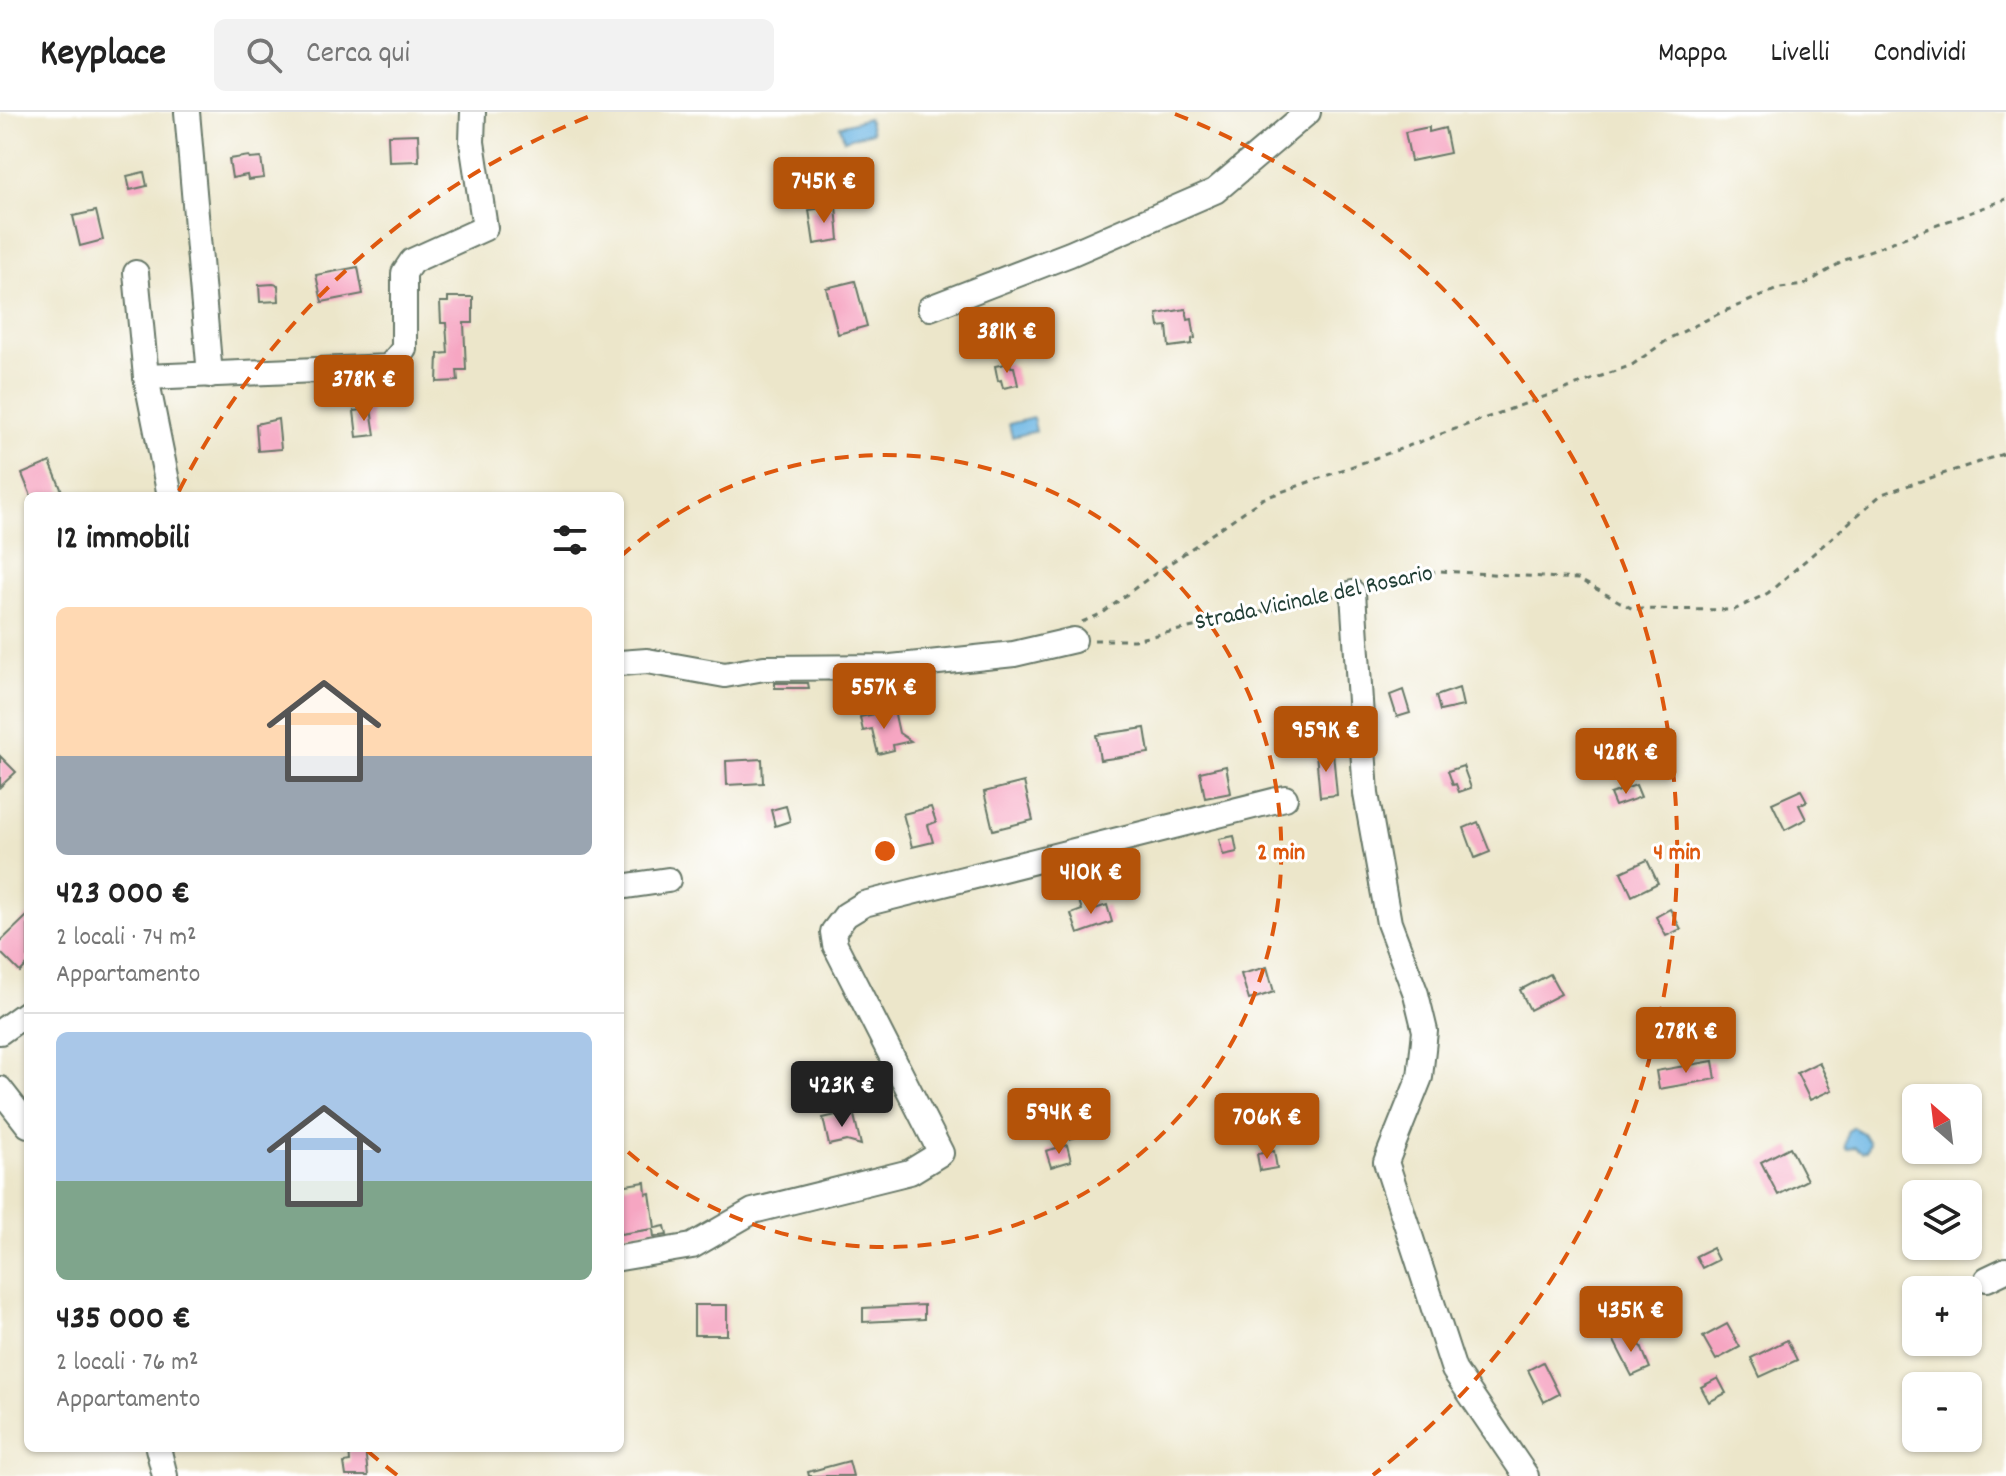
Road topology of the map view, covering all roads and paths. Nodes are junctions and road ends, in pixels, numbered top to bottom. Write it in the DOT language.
graph roads {
  1 [pos="187,112"];
  2 [pos="473,112"];
  3 [pos="1308,112"];
  4 [pos="2006,199"];
  5 [pos="136,273"];
  6 [pos="930,308"];
  7 [pos="210,375"];
  8 [pos="146,377"];
  9 [pos="2006,453"];
  10 [pos="169,492"];
  11 [pos="1353,593"];
  12 [pos="1075,632"];
  13 [pos="624,663"];
  14 [pos="1285,798"];
  15 [pos="668,880"];
  16 [pos="624,886"];
  17 [pos="24,1015"];
  18 [pos="0,1032"];
  19 [pos="0,1089"];
  20 [pos="24,1120"];
  21 [pos="624,1257"];
  22 [pos="159,1452"];
  23 [pos="165,1476"];
  24 [pos="1526,1476"];
  1 -- 7 [label="street"];
  2 -- 7 [label="street"];
  3 -- 6 [label="street"];
  4 -- 12 [label="path"];
  5 -- 8 [label="street"];
  7 -- 8 [label="street"];
  8 -- 10 [label="street"];
  9 -- 11 [label="path, Strada Vicinale del Rosario"];
  11 -- 12 [label="path, Strada Vicinale del Rosario"];
  11 -- 24 [label="street"];
  12 -- 13 [label="street"];
  14 -- 21 [label="street"];
  15 -- 16 [label="street"];
  17 -- 18 [label="street"];
  19 -- 20 [label="street"];
  22 -- 23 [label="street"];
}
